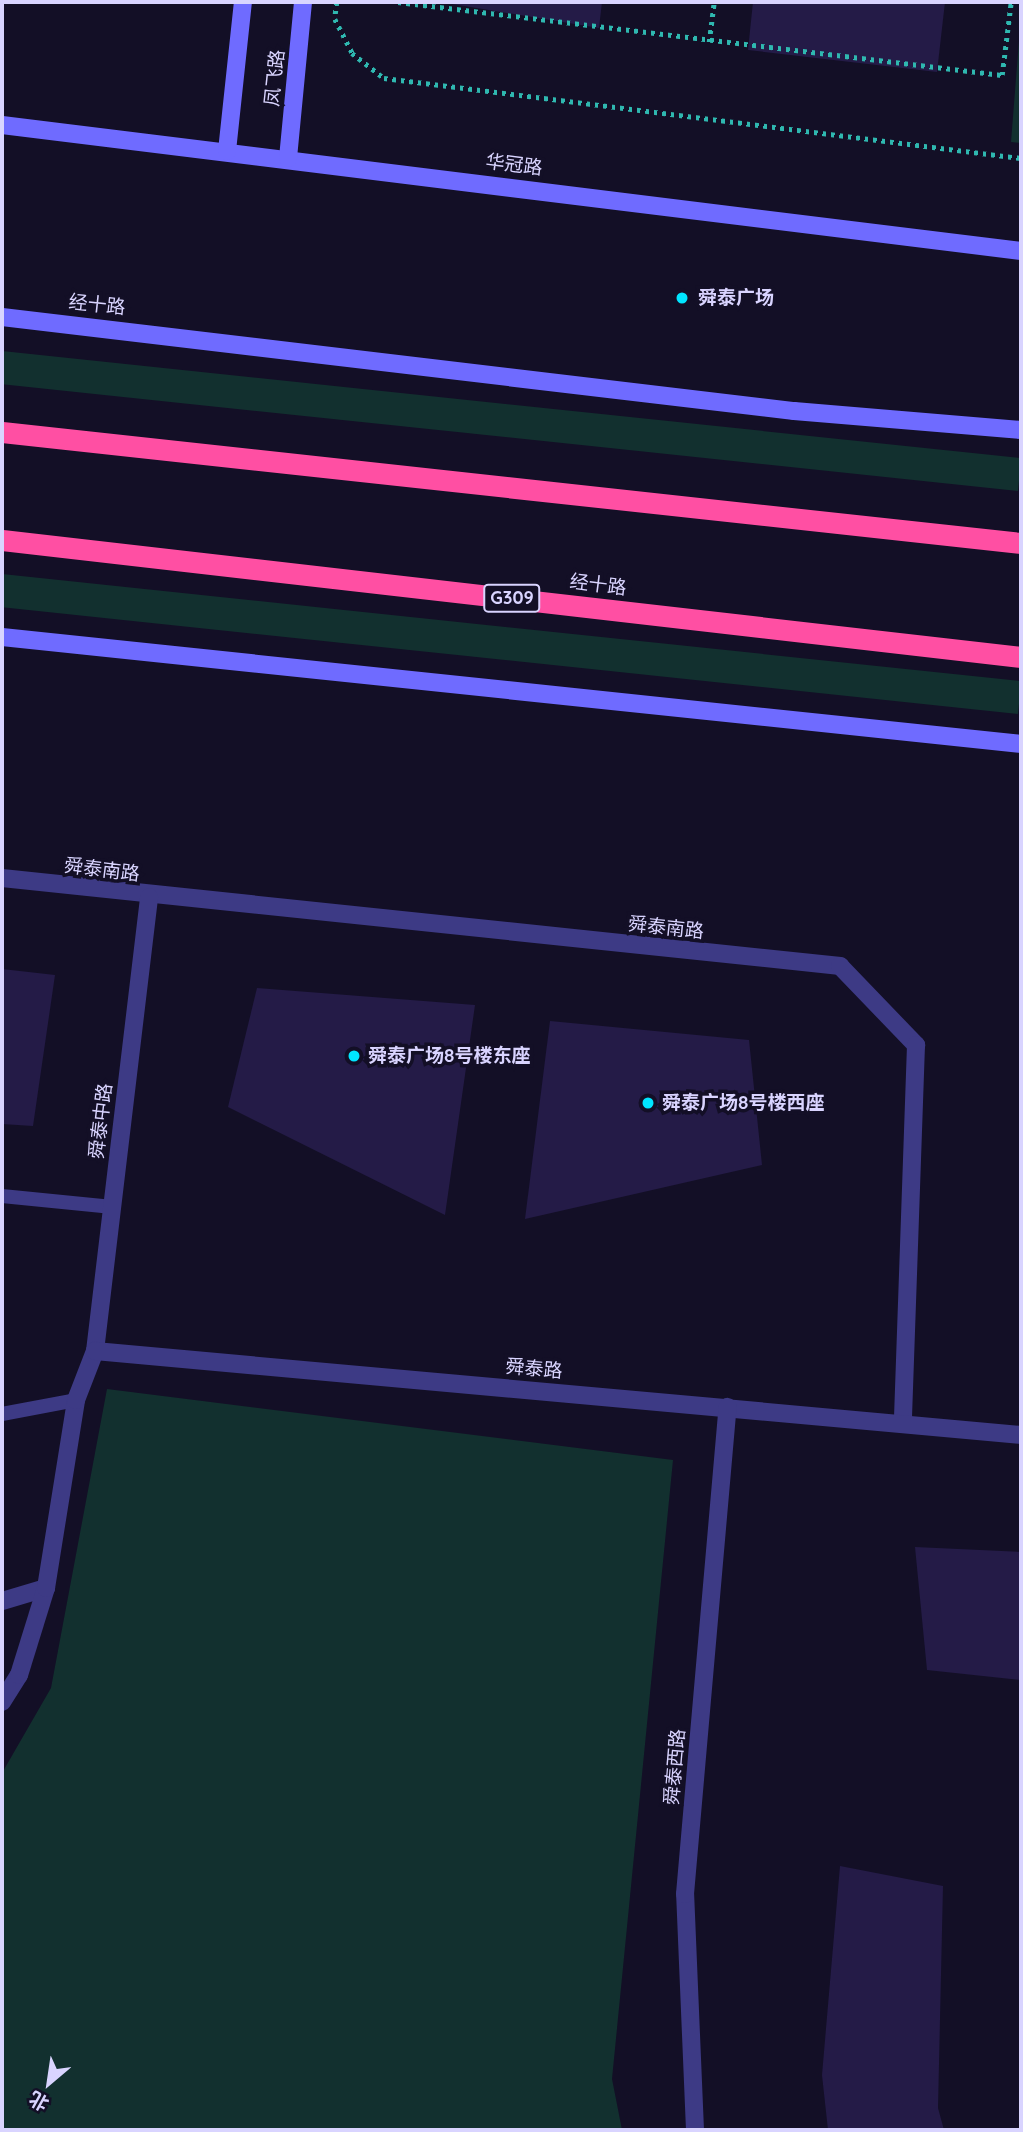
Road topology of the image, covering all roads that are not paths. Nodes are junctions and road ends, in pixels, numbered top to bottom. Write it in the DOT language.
graph roads {
  1 [pos="243,2"];
  2 [pos="303,2"];
  3 [pos="2,125"];
  4 [pos="227,150"];
  5 [pos="288,158"];
  6 [pos="1021,251"];
  7 [pos="2,317"];
  8 [pos="1021,430"];
  9 [pos="2,432"];
  10 [pos="2,540"];
  11 [pos="1021,543"];
  12 [pos="2,638"];
  13 [pos="1021,657"];
  14 [pos="1021,744"];
  15 [pos="2,878"];
  16 [pos="149,897"];
  17 [pos="2,1196"];
  18 [pos="112,1207"];
  19 [pos="95,1351"];
  20 [pos="76,1400"];
  21 [pos="728,1407"];
  22 [pos="2,1414"];
  23 [pos="903,1424"];
  24 [pos="1021,1435"];
  25 [pos="46,1588"];
  26 [pos="2,1601"];
  27 [pos="2,1702"];
  28 [pos="695,2130"];
  1 -- 4 [label="main road, 凤飞路"];
  2 -- 5 [label="main road, 凤飞路"];
  3 -- 4 [label="main road, 华冠路"];
  4 -- 5 [label="main road, 华冠路"];
  5 -- 6 [label="main road, 华冠路"];
  7 -- 8 [label="main road, 经十路"];
  9 -- 11 [label="highway"];
  10 -- 13 [label="highway, 经十路 / G309"];
  12 -- 14 [label="main road"];
  15 -- 16 [label="street, 舜泰南路"];
  16 -- 18 [label="street, 舜泰中路"];
  16 -- 23 [label="street, 舜泰南路"];
  17 -- 18 [label="lane"];
  18 -- 19 [label="street, 舜泰中路"];
  19 -- 20 [label="street"];
  19 -- 21 [label="street, 舜泰路"];
  20 -- 22 [label="lane"];
  20 -- 25 [label="street"];
  21 -- 23 [label="street, 舜泰路"];
  21 -- 28 [label="street, 舜泰西路"];
  23 -- 24 [label="street, 舜泰路"];
  25 -- 26 [label="street"];
  25 -- 27 [label="street"];
}
